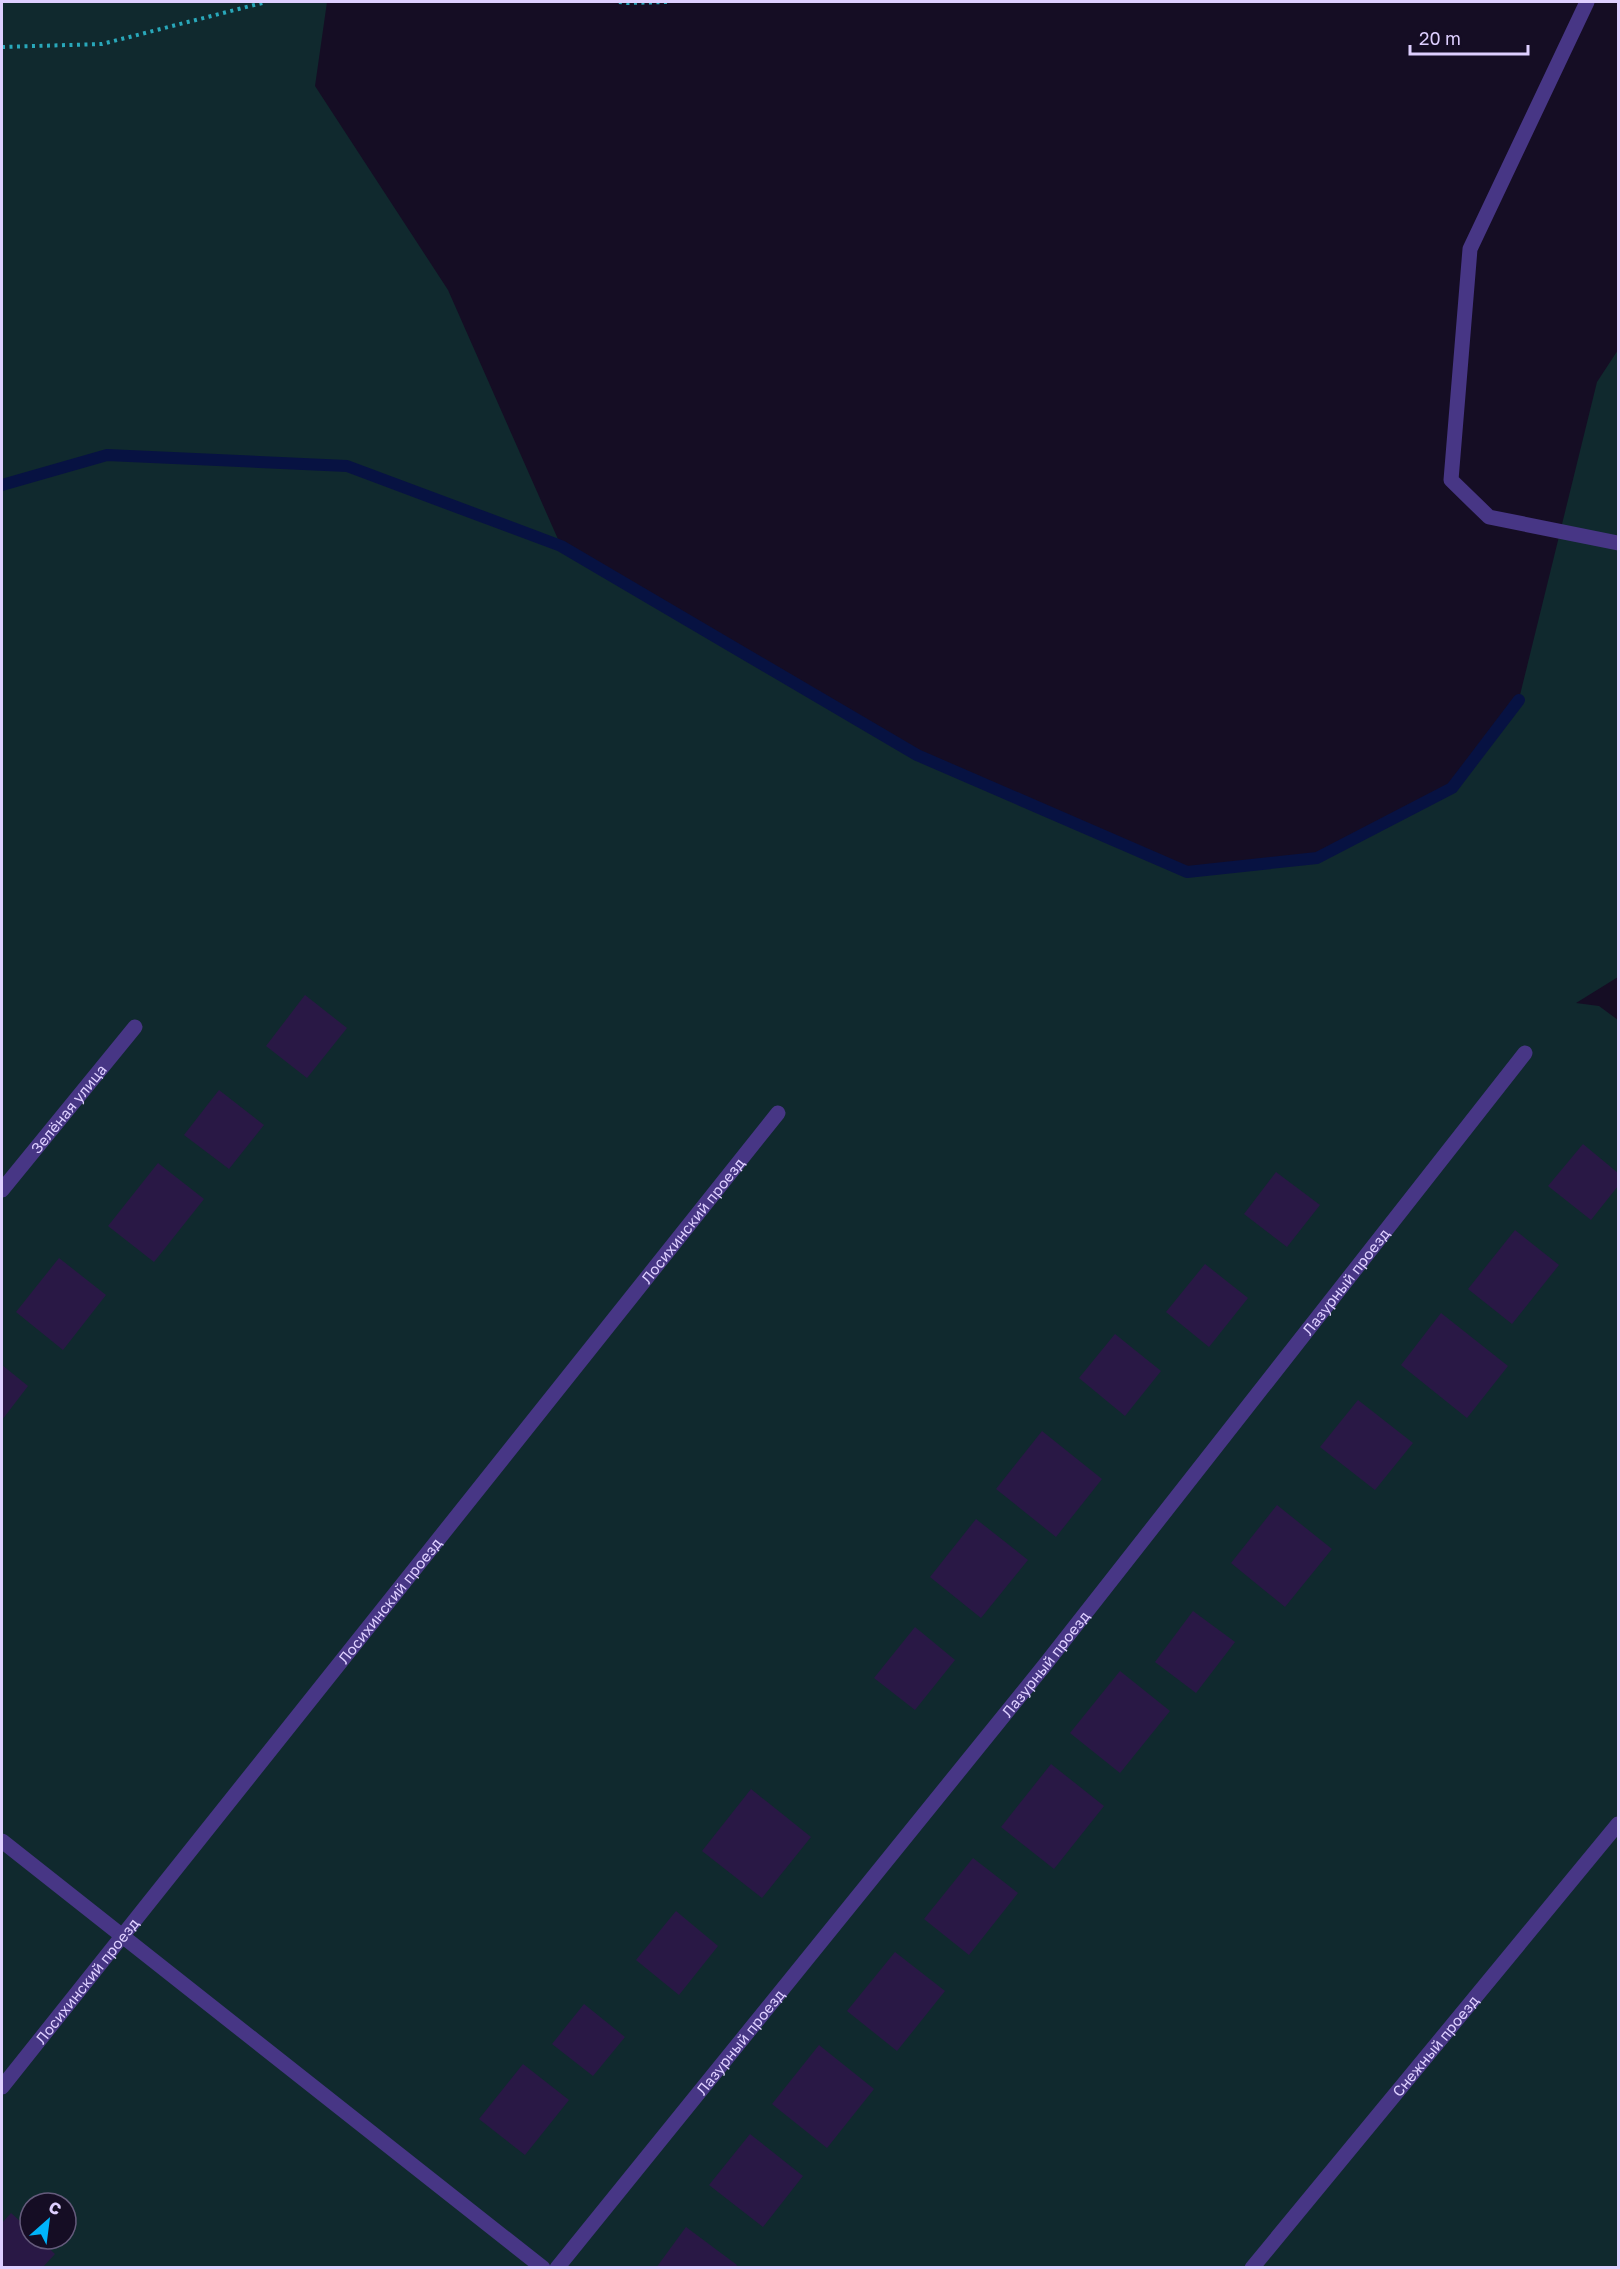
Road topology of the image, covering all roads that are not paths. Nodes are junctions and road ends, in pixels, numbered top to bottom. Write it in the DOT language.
graph roads {
  1 [pos="1587,2"];
  2 [pos="1618,543"];
  3 [pos="135,1027"];
  4 [pos="1525,1053"];
  5 [pos="778,1113"];
  6 [pos="2,1190"];
  7 [pos="1618,1824"];
  8 [pos="2,1841"];
  9 [pos="121,1935"];
  10 [pos="2,2087"];
  11 [pos="543,2268"];
  12 [pos="557,2268"];
  13 [pos="1252,2268"];
  1 -- 2 [label="street"];
  3 -- 6 [label="street, Зелёная улица"];
  4 -- 12 [label="street, Лазурный проезд"];
  5 -- 9 [label="street, Лосихинский проезд"];
  7 -- 13 [label="street, Снежный проезд"];
  8 -- 9 [label="street"];
  9 -- 10 [label="street, Лосихинский проезд"];
  9 -- 11 [label="street"];
}
